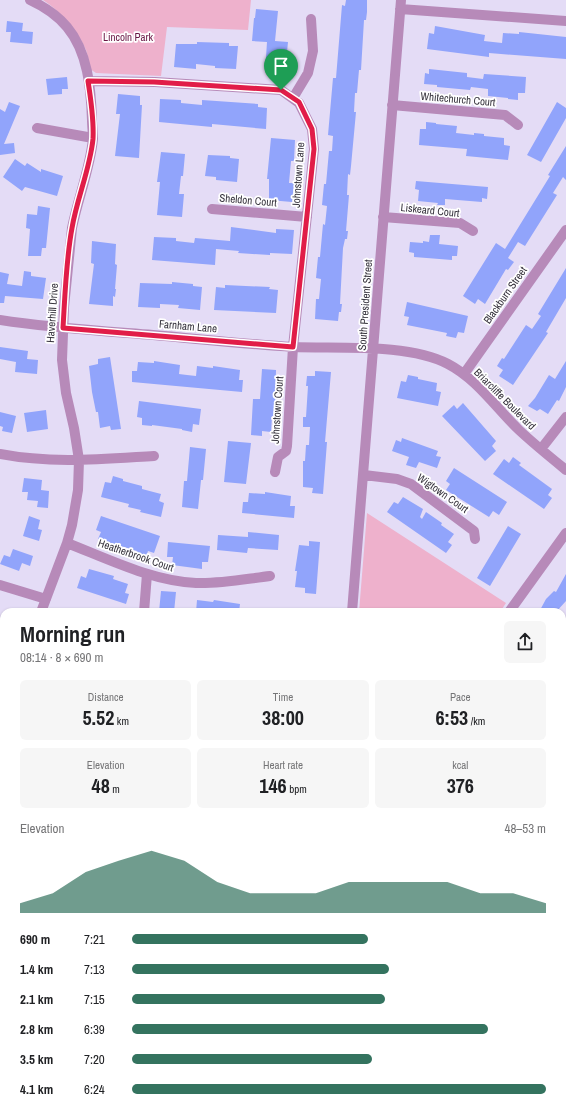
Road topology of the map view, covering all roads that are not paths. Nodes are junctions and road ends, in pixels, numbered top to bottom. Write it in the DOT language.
graph roads {
  1 [pos="30,0"];
  2 [pos="401,5"];
  3 [pos="311,19"];
  4 [pos="566,21"];
  5 [pos="88,81"];
  6 [pos="293,98"];
  7 [pos="392,106"];
  8 [pos="518,124"];
  9 [pos="37,128"];
  10 [pos="93,138"];
  11 [pos="212,209"];
  12 [pos="307,217"];
  13 [pos="383,218"];
  14 [pos="566,230"];
  15 [pos="473,231"];
  16 [pos="0,320"];
  17 [pos="63,328"];
  18 [pos="293,347"];
  19 [pos="374,349"];
  20 [pos="464,374"];
  21 [pos="566,417"];
  22 [pos="542,450"];
  23 [pos="0,454"];
  24 [pos="154,456"];
  25 [pos="79,460"];
  26 [pos="566,470"];
  27 [pos="275,472"];
  28 [pos="364,476"];
  29 [pos="566,533"];
  30 [pos="476,539"];
  31 [pos="67,543"];
  32 [pos="148,574"];
  33 [pos="270,576"];
  34 [pos="0,585"];
  35 [pos="46,599"];
  36 [pos="43,608"];
  37 [pos="144,608"];
  38 [pos="352,608"];
  39 [pos="512,608"];
  1 -- 5 [label="street, Haverhill Drive"];
  2 -- 4 [label="street"];
  2 -- 7 [label="street, South President Street"];
  3 -- 6 [label="street"];
  5 -- 6 [label="street, Johnstown Lane"];
  5 -- 10 [label="street, Haverhill Drive"];
  6 -- 12 [label="street, Johnstown Lane"];
  7 -- 8 [label="street, Whitechurch Court"];
  7 -- 13 [label="street, South President Street"];
  9 -- 10 [label="street"];
  10 -- 17 [label="street, Haverhill Drive"];
  11 -- 12 [label="street, Sheldon Court"];
  12 -- 18 [label="street, Johnstown Lane"];
  13 -- 15 [label="street, Liskeard Court"];
  13 -- 19 [label="street, South President Street"];
  14 -- 20 [label="street, Blackburn Street"];
  16 -- 17 [label="street, Farnham Lane"];
  17 -- 18 [label="street, Farnham Lane"];
  17 -- 25 [label="street, Haverhill Drive"];
  18 -- 19 [label="street, Farnham Lane"];
  18 -- 27 [label="street, Johnstown Court"];
  19 -- 20 [label="street, Briarcliffe Boulevard"];
  19 -- 28 [label="street, South President Street"];
  20 -- 22 [label="street, Briarcliffe Boulevard"];
  21 -- 22 [label="street"];
  22 -- 26 [label="street, Briarcliffe Boulevard"];
  23 -- 25 [label="street"];
  24 -- 25 [label="street"];
  25 -- 31 [label="street, Haverhill Drive"];
  28 -- 30 [label="street, Wigtown Court"];
  28 -- 38 [label="street, South President Street"];
  29 -- 39 [label="street"];
  31 -- 32 [label="street, Heatherbrook Court"];
  31 -- 35 [label="street, Haverhill Drive"];
  32 -- 33 [label="street, Heatherbrook Court"];
  32 -- 37 [label="street"];
  34 -- 35 [label="street"];
  35 -- 36 [label="street, Haverhill Drive"];
}
